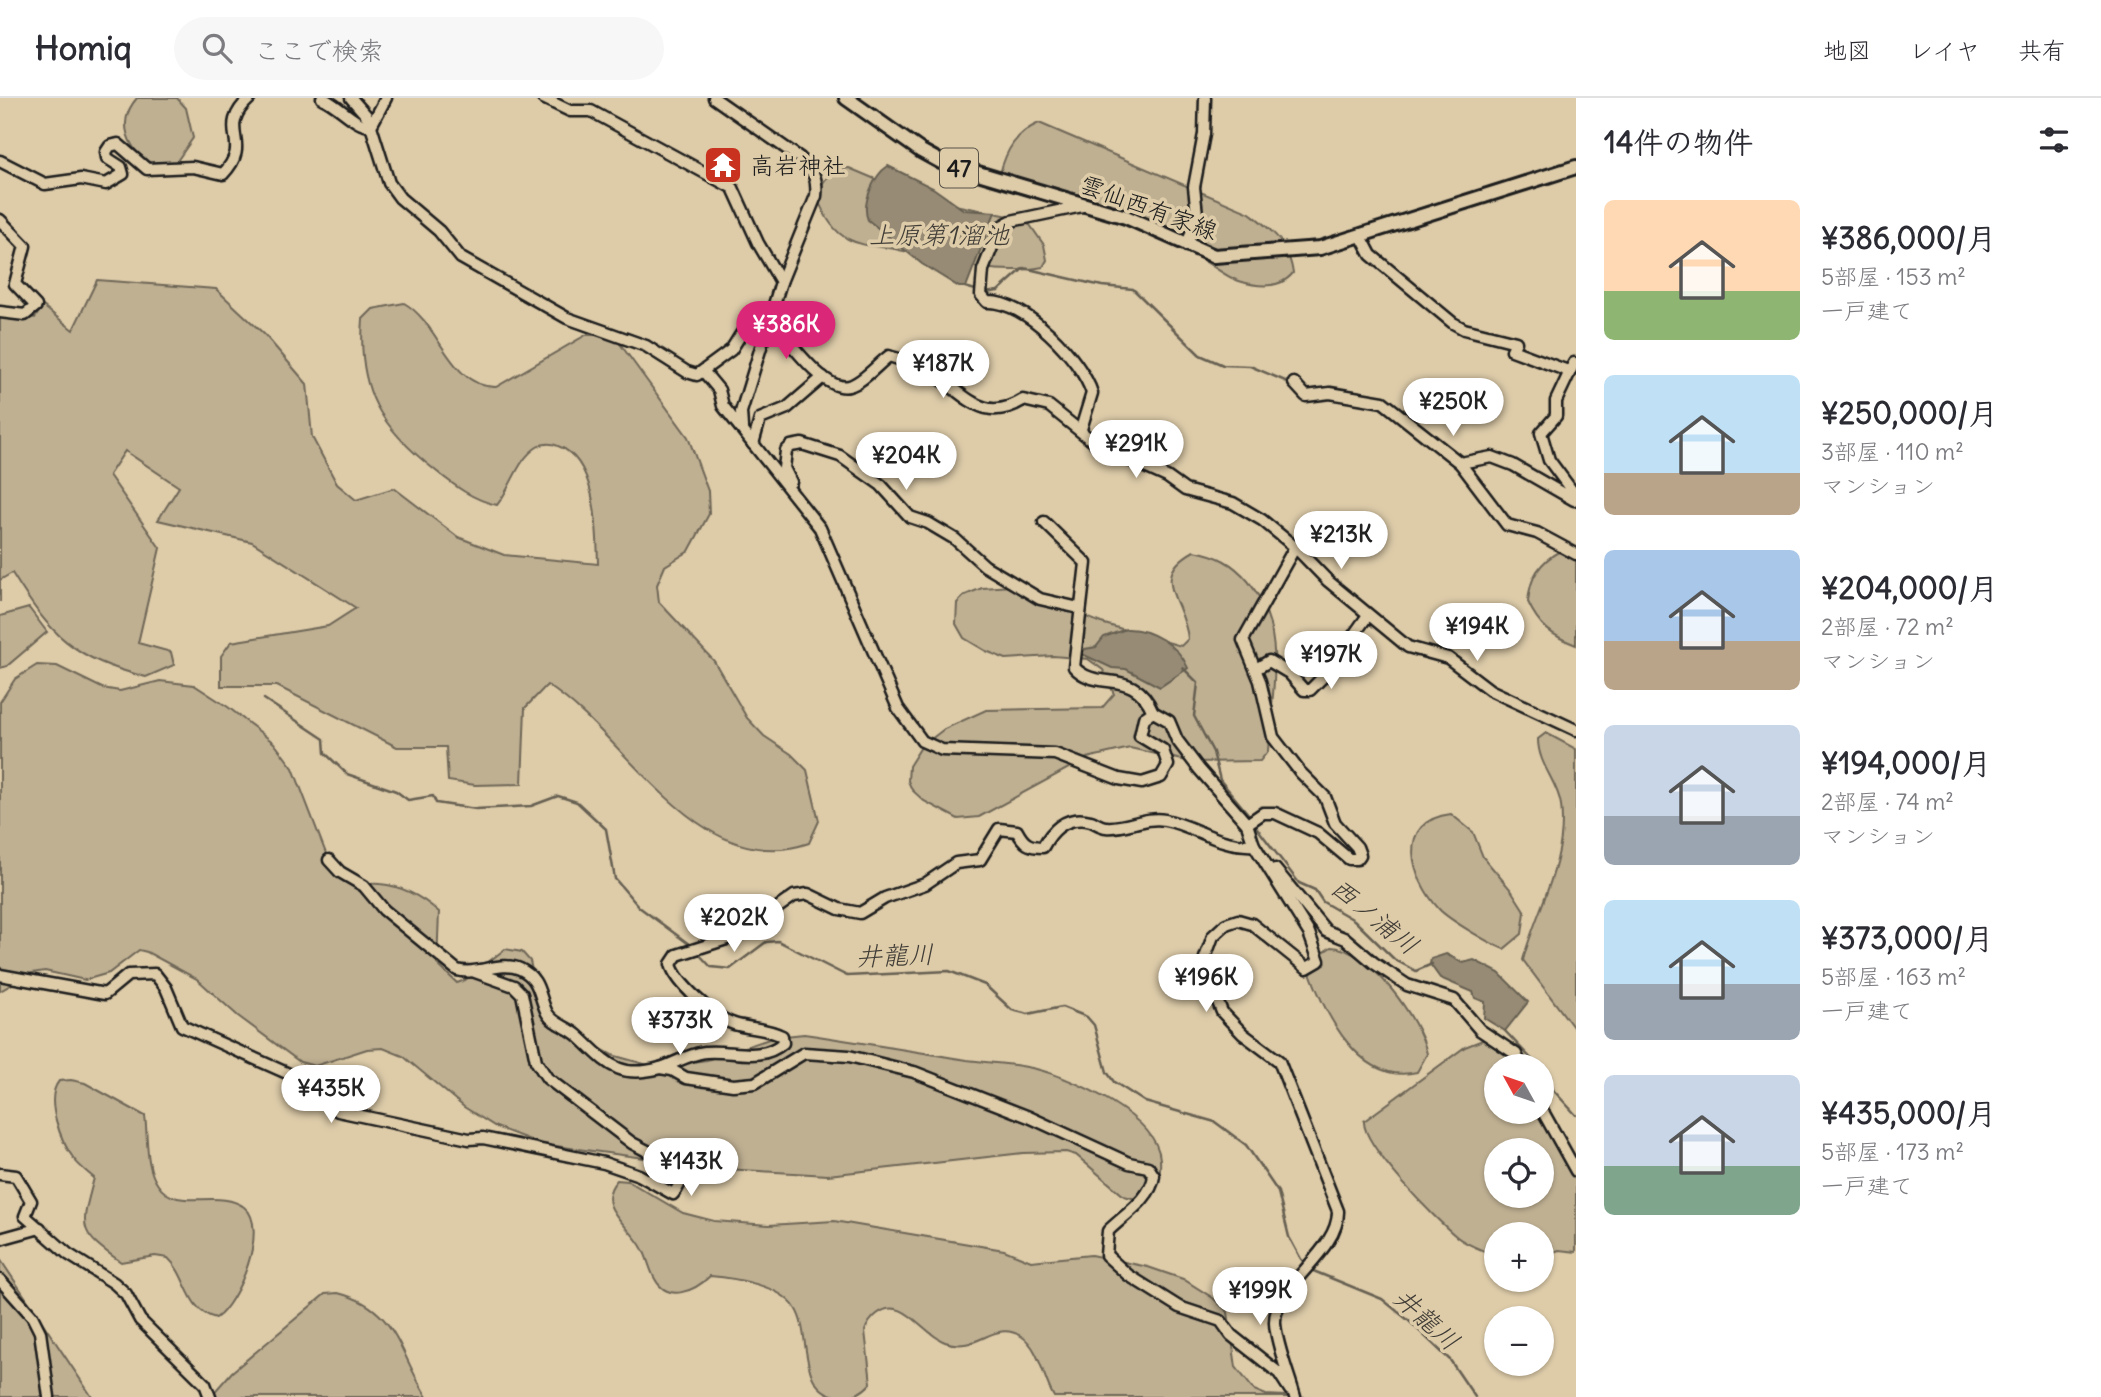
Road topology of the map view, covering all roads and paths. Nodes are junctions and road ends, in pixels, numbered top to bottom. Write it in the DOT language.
graph roads {
  1 [pos="250,98"];
  2 [pos="322,98"];
  3 [pos="351,98"];
  4 [pos="386,98"];
  5 [pos="543,98"];
  6 [pos="714,98"];
  7 [pos="846,98"];
  8 [pos="1205,98"];
  9 [pos="371,124"];
  10 [pos="0,161"];
  11 [pos="1576,167"];
  12 [pos="1087,205"];
  13 [pos="0,220"];
  14 [pos="1361,236"];
  15 [pos="1187,246"];
  16 [pos="781,282"];
  17 [pos="0,312"];
  18 [pos="771,321"];
  19 [pos="1573,364"];
  20 [pos="704,372"];
  21 [pos="823,377"];
  22 [pos="1294,383"];
  23 [pos="742,427"];
  24 [pos="1081,429"];
  25 [pos="753,444"];
  26 [pos="1460,463"];
  27 [pos="792,489"];
  28 [pos="1044,522"];
  29 [pos="1295,547"];
  30 [pos="1576,554"];
  31 [pos="1079,608"];
  32 [pos="1368,615"];
  33 [pos="1256,668"];
  34 [pos="1153,712"];
  35 [pos="1576,730"];
  36 [pos="1247,824"];
  37 [pos="1254,845"];
  38 [pos="328,860"];
  39 [pos="1267,867"];
  40 [pos="474,972"];
  41 [pos="0,975"];
  42 [pos="1516,1054"];
  43 [pos="660,1068"];
  44 [pos="1550,1124"];
  45 [pos="1576,1171"];
  46 [pos="0,1174"];
  47 [pos="40,1228"];
  48 [pos="0,1239"];
  49 [pos="0,1280"];
  50 [pos="49,1397"];
  51 [pos="210,1397"];
  52 [pos="1295,1397"];
  1 -- 10 [label="street"];
  2 -- 9 [label="street"];
  3 -- 9 [label="street"];
  4 -- 9 [label="street"];
  5 -- 16 [label="street"];
  6 -- 16 [label="street"];
  7 -- 12 [label="main road, 雲仙西有家線 / 47"];
  8 -- 15 [label="street"];
  9 -- 20 [label="street"];
  11 -- 14 [label="main road, 雲仙西有家線 / 47"];
  12 -- 15 [label="main road, 雲仙西有家線 / 47"];
  12 -- 24 [label="street"];
  13 -- 17 [label="street"];
  14 -- 15 [label="main road, 雲仙西有家線 / 47"];
  14 -- 19 [label="street"];
  16 -- 18 [label="street"];
  18 -- 20 [label="street"];
  18 -- 21 [label="street"];
  18 -- 23 [label="street"];
  19 -- 26 [label="street"];
  20 -- 23 [label="street"];
  21 -- 24 [label="street"];
  21 -- 25 [label="street"];
  22 -- 26 [label="street"];
  23 -- 25 [label="street"];
  24 -- 29 [label="street"];
  25 -- 27 [label="street"];
  26 -- 30 [label="street"];
  27 -- 31 [label="street"];
  27 -- 34 [label="street"];
  28 -- 31 [label="street"];
  29 -- 32 [label="street"];
  29 -- 33 [label="street"];
  31 -- 34 [label="street"];
  32 -- 33 [label="street"];
  32 -- 35 [label="street"];
  33 -- 36 [label="street"];
  34 -- 36 [label="street"];
  36 -- 37 [label="street"];
  37 -- 39 [label="street"];
  37 -- 43 [label="street"];
  38 -- 40 [label="street"];
  39 -- 42 [label="street"];
  39 -- 52 [label="street"];
  40 -- 41 [label="street"];
  40 -- 43 [label="street"];
  43 -- 52 [label="street"];
  44 -- 45 [label="street"];
  46 -- 47 [label="street"];
  47 -- 48 [label="street"];
  47 -- 51 [label="street"];
  49 -- 50 [label="street"];
}
